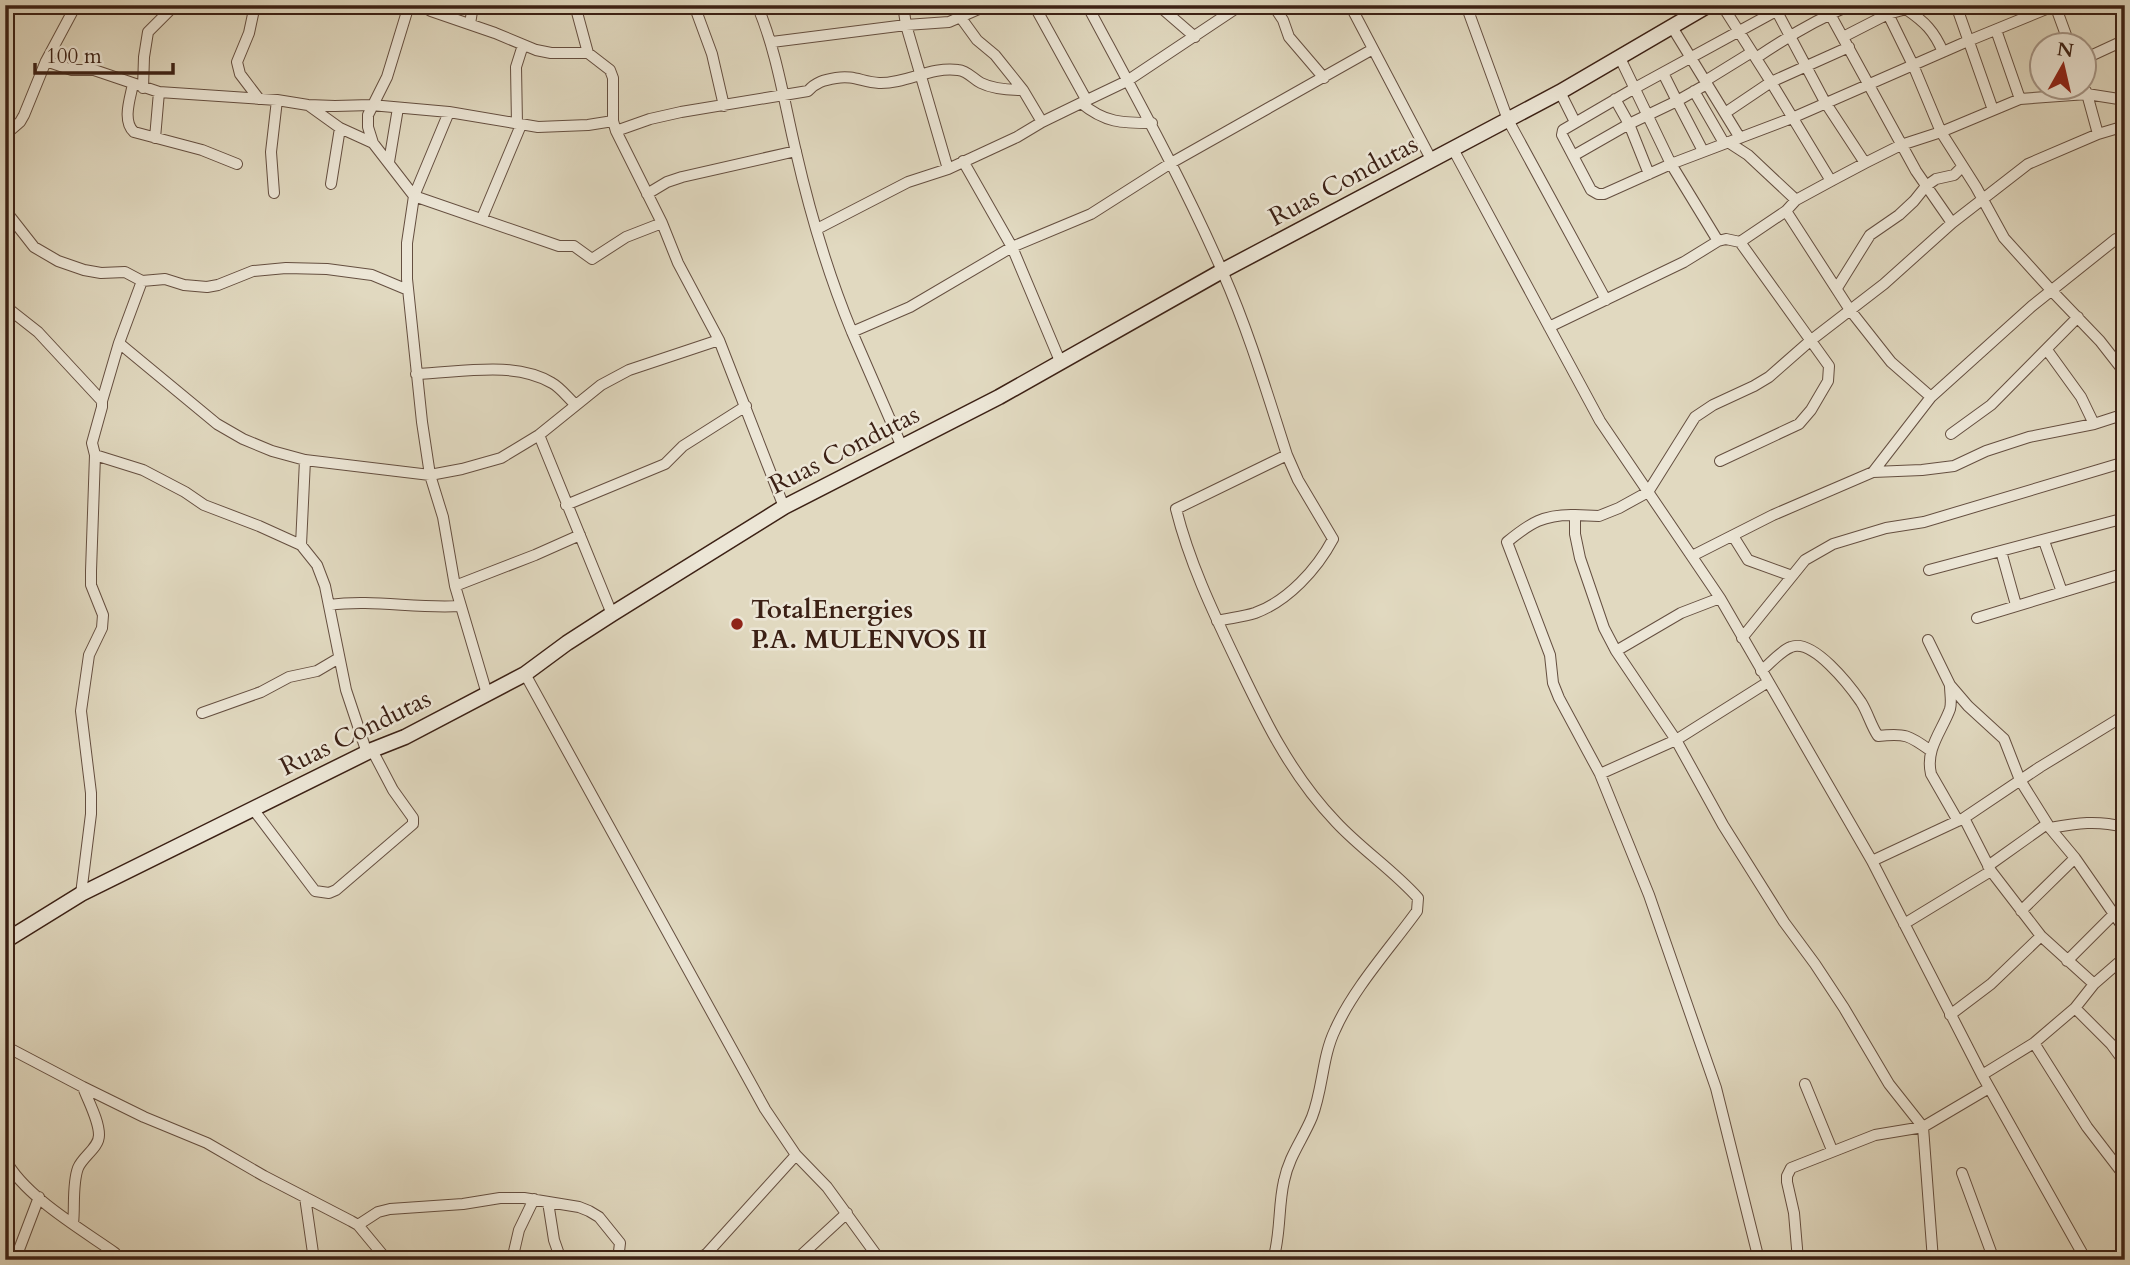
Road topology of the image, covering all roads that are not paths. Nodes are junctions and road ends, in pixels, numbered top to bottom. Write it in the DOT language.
graph roads {
  1 [pos="76,5"];
  2 [pos="176,5"];
  3 [pos="255,5"];
  4 [pos="409,5"];
  5 [pos="421,5"];
  6 [pos="473,5"];
  7 [pos="575,5"];
  8 [pos="694,5"];
  9 [pos="757,5"];
  10 [pos="903,5"];
  11 [pos="988,5"];
  12 [pos="1034,5"];
  13 [pos="1087,5"];
  14 [pos="1158,5"];
  15 [pos="1241,5"];
  16 [pos="1273,5"];
  17 [pos="1350,5"];
  18 [pos="1483,5"];
  19 [pos="1709,5"];
  20 [pos="1722,5"];
  21 [pos="1787,5"];
  22 [pos="1852,5"];
  23 [pos="1881,5"];
  24 [pos="1956,5"];
  25 [pos="2055,5"];
  26 [pos="1910,7"];
  27 [pos="1775,8"];
  28 [pos="1468,9"];
  29 [pos="1828,9"];
  30 [pos="1888,14"];
  31 [pos="961,18"];
  32 [pos="470,24"];
  33 [pos="906,25"];
  34 [pos="1672,27"];
  35 [pos="1996,30"];
  36 [pos="1739,32"];
  37 [pos="2065,32"];
  38 [pos="1790,36"];
  39 [pos="1195,37"];
  40 [pos="1843,37"];
  41 [pos="2125,40"];
  42 [pos="1968,41"];
  43 [pos="772,42"];
  44 [pos="523,45"];
  45 [pos="1849,47"];
  46 [pos="1373,49"];
  47 [pos="1943,52"];
  48 [pos="588,53"];
  49 [pos="2098,53"];
  50 [pos="1754,55"];
  51 [pos="1620,58"];
  52 [pos="1691,58"];
  53 [pos="46,61"];
  54 [pos="1913,65"];
  55 [pos="1805,66"];
  56 [pos="1663,73"];
  57 [pos="922,75"];
  58 [pos="1324,78"];
  59 [pos="1127,81"];
  60 [pos="1706,82"];
  61 [pos="1771,82"];
  62 [pos="1869,83"];
  63 [pos="133,84"];
  64 [pos="144,88"];
  65 [pos="1634,88"];
  66 [pos="1023,90"];
  67 [pos="1694,91"];
  68 [pos="159,92"];
  69 [pos="1560,92"];
  70 [pos="2098,94"];
  71 [pos="783,95"];
  72 [pos="2028,98"];
  73 [pos="258,99"];
  74 [pos="1615,99"];
  75 [pos="2020,99"];
  76 [pos="276,100"];
  77 [pos="2125,100"];
  78 [pos="1677,101"];
  79 [pos="1084,102"];
  80 [pos="1825,102"];
  81 [pos="2089,102"];
  82 [pos="307,105"];
  83 [pos="377,106"];
  84 [pos="724,106"];
  85 [pos="398,108"];
  86 [pos="1993,110"];
  87 [pos="449,112"];
  88 [pos="1725,113"];
  89 [pos="1648,115"];
  90 [pos="1792,118"];
  91 [pos="1508,120"];
  92 [pos="1042,122"];
  93 [pos="1575,122"];
  94 [pos="1152,123"];
  95 [pos="1629,124"];
  96 [pos="519,125"];
  97 [pos="614,126"];
  98 [pos="2125,126"];
  99 [pos="340,128"];
  100 [pos="1941,132"];
  101 [pos="2098,134"];
  102 [pos="5,135"];
  103 [pos="155,138"];
  104 [pos="1740,138"];
  105 [pos="373,143"];
  106 [pos="1726,143"];
  107 [pos="1901,145"];
  108 [pos="1453,149"];
  109 [pos="796,151"];
  110 [pos="1703,151"];
  111 [pos="1573,156"];
  112 [pos="963,161"];
  113 [pos="1432,161"];
  114 [pos="389,162"];
  115 [pos="1171,163"];
  116 [pos="1865,163"];
  117 [pos="237,164"];
  118 [pos="1671,164"];
  119 [pos="1962,167"];
  120 [pos="948,169"];
  121 [pos="1648,174"];
  122 [pos="1831,181"];
  123 [pos="331,184"];
  124 [pos="1926,187"];
  125 [pos="274,193"];
  126 [pos="647,194"];
  127 [pos="414,196"];
  128 [pos="1983,198"];
  129 [pos="1796,200"];
  130 [pos="5,210"];
  131 [pos="1786,211"];
  132 [pos="482,218"];
  133 [pos="662,223"];
  134 [pos="1952,223"];
  135 [pos="817,229"];
  136 [pos="2116,239"];
  137 [pos="1718,241"];
  138 [pos="1740,242"];
  139 [pos="1012,247"];
  140 [pos="1222,271"];
  141 [pos="142,281"];
  142 [pos="1837,288"];
  143 [pos="408,290"];
  144 [pos="2051,290"];
  145 [pos="1605,300"];
  146 [pos="5,306"];
  147 [pos="1850,310"];
  148 [pos="2078,317"];
  149 [pos="1549,327"];
  150 [pos="852,332"];
  151 [pos="719,340"];
  152 [pos="1810,341"];
  153 [pos="119,344"];
  154 [pos="2047,350"];
  155 [pos="1060,361"];
  156 [pos="2125,373"];
  157 [pos="416,374"];
  158 [pos="1931,397"];
  159 [pos="102,401"];
  160 [pos="576,405"];
  161 [pos="746,406"];
  162 [pos="2125,414"];
  163 [pos="2094,424"];
  164 [pos="1951,434"];
  165 [pos="539,435"];
  166 [pos="902,447"];
  167 [pos="96,455"];
  168 [pos="1287,455"];
  169 [pos="305,460"];
  170 [pos="1720,461"];
  171 [pos="2125,462"];
  172 [pos="1873,472"];
  173 [pos="430,475"];
  174 [pos="1648,492"];
  175 [pos="566,505"];
  176 [pos="783,507"];
  177 [pos="1575,515"];
  178 [pos="2125,518"];
  179 [pos="580,535"];
  180 [pos="1733,536"];
  181 [pos="2044,541"];
  182 [pos="301,545"];
  183 [pos="2001,551"];
  184 [pos="1692,556"];
  185 [pos="1929,570"];
  186 [pos="2125,573"];
  187 [pos="1792,576"];
  188 [pos="455,586"];
  189 [pos="2062,592"];
  190 [pos="1720,598"];
  191 [pos="328,605"];
  192 [pos="2016,605"];
  193 [pos="461,606"];
  194 [pos="612,614"];
  195 [pos="1977,618"];
  196 [pos="1217,621"];
  197 [pos="1742,638"];
  198 [pos="1928,640"];
  199 [pos="1616,651"];
  200 [pos="339,659"];
  201 [pos="1761,671"];
  202 [pos="525,674"];
  203 [pos="1768,682"];
  204 [pos="1950,685"];
  205 [pos="487,694"];
  206 [pos="202,713"];
  207 [pos="2125,715"];
  208 [pos="1676,740"];
  209 [pos="370,751"];
  210 [pos="1931,751"];
  211 [pos="1600,774"];
  212 [pos="2020,780"];
  213 [pos="253,809"];
  214 [pos="1961,819"];
  215 [pos="2049,826"];
  216 [pos="2125,827"];
  217 [pos="2075,858"];
  218 [pos="1872,861"];
  219 [pos="1990,868"];
  220 [pos="81,894"];
  221 [pos="2021,911"];
  222 [pos="2114,914"];
  223 [pos="1904,924"];
  224 [pos="2125,930"];
  225 [pos="2041,936"];
  226 [pos="5,941"];
  227 [pos="2125,957"];
  228 [pos="2067,961"];
  229 [pos="2094,984"];
  230 [pos="2075,1008"];
  231 [pos="1950,1015"];
  232 [pos="2034,1043"];
  233 [pos="5,1046"];
  234 [pos="2125,1063"];
  235 [pos="1982,1075"];
  236 [pos="1805,1084"];
  237 [pos="83,1087"];
  238 [pos="1989,1088"];
  239 [pos="1923,1127"];
  240 [pos="1832,1150"];
  241 [pos="796,1155"];
  242 [pos="7,1165"];
  243 [pos="2125,1171"];
  244 [pos="1962,1173"];
  245 [pos="39,1197"];
  246 [pos="305,1197"];
  247 [pos="534,1199"];
  248 [pos="548,1202"];
  249 [pos="847,1213"];
  250 [pos="73,1224"];
  251 [pos="358,1226"];
  252 [pos="704,1257"];
  253 [pos="15,1260"];
  254 [pos="120,1260"];
  255 [pos="314,1260"];
  256 [pos="387,1260"];
  257 [pos="512,1260"];
  258 [pos="561,1260"];
  259 [pos="618,1260"];
  260 [pos="722,1260"];
  261 [pos="796,1260"];
  262 [pos="880,1260"];
  263 [pos="1273,1260"];
  264 [pos="1759,1260"];
  265 [pos="1798,1260"];
  266 [pos="1933,1260"];
  267 [pos="1994,1260"];
  268 [pos="2086,1260"];
  1 -- 53 [label="street"];
  2 -- 64 [label="street"];
  3 -- 73 [label="street"];
  4 -- 83 [label="street"];
  5 -- 32 [label="street"];
  6 -- 32 [label="street"];
  7 -- 48 [label="street"];
  8 -- 84 [label="street"];
  9 -- 43 [label="street"];
  10 -- 33 [label="street"];
  11 -- 31 [label="street"];
  12 -- 79 [label="street"];
  13 -- 59 [label="street"];
  14 -- 39 [label="street"];
  15 -- 39 [label="street"];
  16 -- 58 [label="street"];
  17 -- 46 [label="street"];
  18 -- 28 [label="street"];
  19 -- 34 [label="street, Ruas Condutas"];
  20 -- 36 [label="street"];
  21 -- 27 [label="street"];
  22 -- 29 [label="street"];
  23 -- 30 [label="street"];
  24 -- 42 [label="street"];
  25 -- 35 [label="street"];
  25 -- 37 [label="street"];
  26 -- 30 [label="street"];
  26 -- 47 [label="street"];
  27 -- 36 [label="street"];
  27 -- 38 [label="street"];
  28 -- 91 [label="street"];
  29 -- 38 [label="street"];
  29 -- 40 [label="street"];
  30 -- 40 [label="street"];
  30 -- 54 [label="street"];
  31 -- 33 [label="street"];
  31 -- 66 [label="street"];
  32 -- 44 [label="street"];
  33 -- 43 [label="street"];
  33 -- 57 [label="street"];
  34 -- 51 [label="street, Ruas Condutas"];
  34 -- 52 [label="street"];
  35 -- 42 [label="street"];
  35 -- 75 [label="street"];
  36 -- 50 [label="street"];
  36 -- 52 [label="street"];
  38 -- 50 [label="street"];
  38 -- 55 [label="street"];
  39 -- 59 [label="street"];
  40 -- 45 [label="street"];
  41 -- 49 [label="street"];
  42 -- 47 [label="street"];
  42 -- 86 [label="street"];
  43 -- 71 [label="street"];
  44 -- 48 [label="street"];
  44 -- 96 [label="street"];
  45 -- 55 [label="street"];
  45 -- 62 [label="street"];
  46 -- 58 [label="street"];
  46 -- 113 [label="street"];
  47 -- 54 [label="street"];
  48 -- 97 [label="street"];
  50 -- 60 [label="street"];
  50 -- 61 [label="street"];
  51 -- 65 [label="street"];
  51 -- 69 [label="street, Ruas Condutas"];
  52 -- 56 [label="street"];
  52 -- 60 [label="street"];
  53 -- 63 [label="street"];
  53 -- 102 [label="street"];
  54 -- 62 [label="street"];
  54 -- 100 [label="street"];
  55 -- 61 [label="street"];
  55 -- 80 [label="street"];
  56 -- 65 [label="street"];
  56 -- 78 [label="street"];
  57 -- 66 [label="street"];
  57 -- 71 [label="street"];
  57 -- 120 [label="street"];
  58 -- 115 [label="street"];
  59 -- 79 [label="street"];
  59 -- 94 [label="street"];
  60 -- 67 [label="street"];
  60 -- 88 [label="street"];
  61 -- 88 [label="street"];
  61 -- 90 [label="street"];
  62 -- 80 [label="street"];
  62 -- 107 [label="street"];
  63 -- 64 [label="street"];
  63 -- 103 [label="street"];
  64 -- 68 [label="street"];
  65 -- 74 [label="street"];
  65 -- 89 [label="street"];
  66 -- 92 [label="street"];
  67 -- 78 [label="street"];
  67 -- 106 [label="street"];
  68 -- 73 [label="street"];
  68 -- 103 [label="street"];
  69 -- 91 [label="street, Ruas Condutas"];
  69 -- 93 [label="street"];
  70 -- 77 [label="street"];
  71 -- 84 [label="street"];
  71 -- 109 [label="street"];
  72 -- 75 [label="street"];
  73 -- 76 [label="street"];
  74 -- 93 [label="street"];
  74 -- 95 [label="street"];
  75 -- 86 [label="street"];
  76 -- 82 [label="street"];
  76 -- 125 [label="street"];
  78 -- 89 [label="street"];
  78 -- 110 [label="street"];
  79 -- 92 [label="street"];
  79 -- 94 [label="street"];
  80 -- 90 [label="street"];
  80 -- 116 [label="street"];
  81 -- 101 [label="street"];
  82 -- 83 [label="street"];
  82 -- 99 [label="street"];
  83 -- 85 [label="street"];
  83 -- 105 [label="street"];
  84 -- 97 [label="street"];
  85 -- 87 [label="street"];
  85 -- 114 [label="street"];
  86 -- 100 [label="street"];
  87 -- 96 [label="street"];
  87 -- 127 [label="street"];
  88 -- 104 [label="street"];
  89 -- 95 [label="street"];
  89 -- 118 [label="street"];
  90 -- 104 [label="street"];
  90 -- 122 [label="street"];
  91 -- 108 [label="street, Ruas Condutas"];
  91 -- 145 [label="street"];
  92 -- 112 [label="street"];
  93 -- 111 [label="street"];
  94 -- 115 [label="street"];
  95 -- 111 [label="street"];
  95 -- 121 [label="street"];
  96 -- 97 [label="street"];
  96 -- 132 [label="street"];
  97 -- 126 [label="street"];
  98 -- 101 [label="street"];
  99 -- 105 [label="street"];
  99 -- 123 [label="street"];
  100 -- 107 [label="street"];
  100 -- 119 [label="street"];
  101 -- 128 [label="street"];
  103 -- 117 [label="street"];
  104 -- 106 [label="street"];
  105 -- 114 [label="street"];
  106 -- 110 [label="street"];
  106 -- 129 [label="street"];
  107 -- 116 [label="street"];
  107 -- 124 [label="street"];
  108 -- 113 [label="street, Ruas Condutas"];
  108 -- 149 [label="street"];
  109 -- 126 [label="street"];
  109 -- 135 [label="street"];
  110 -- 118 [label="street"];
  111 -- 121 [label="street"];
  112 -- 120 [label="street"];
  112 -- 139 [label="street"];
  113 -- 140 [label="street, Ruas Condutas"];
  114 -- 127 [label="street"];
  115 -- 139 [label="street"];
  115 -- 140 [label="street"];
  116 -- 122 [label="street"];
  118 -- 121 [label="street"];
  118 -- 137 [label="street"];
  119 -- 124 [label="street"];
  119 -- 128 [label="street"];
  120 -- 135 [label="street"];
  122 -- 129 [label="street"];
  124 -- 134 [label="street"];
  124 -- 142 [label="street"];
  126 -- 133 [label="street"];
  127 -- 132 [label="street"];
  127 -- 143 [label="street"];
  128 -- 134 [label="street"];
  128 -- 144 [label="street"];
  129 -- 131 [label="street"];
  130 -- 141 [label="street"];
  131 -- 138 [label="street"];
  131 -- 142 [label="street"];
  132 -- 133 [label="street"];
  133 -- 151 [label="street"];
  134 -- 147 [label="street"];
  135 -- 150 [label="street"];
  136 -- 144 [label="street"];
  137 -- 138 [label="street"];
  137 -- 145 [label="street"];
  138 -- 152 [label="street"];
  139 -- 150 [label="street"];
  139 -- 155 [label="street"];
  140 -- 155 [label="street, Ruas Condutas"];
  140 -- 168 [label="street"];
  141 -- 143 [label="street"];
  141 -- 153 [label="street"];
  142 -- 147 [label="street"];
  143 -- 157 [label="street"];
  144 -- 148 [label="street"];
  144 -- 158 [label="street"];
  145 -- 149 [label="street"];
  146 -- 159 [label="street"];
  147 -- 152 [label="street"];
  147 -- 158 [label="street"];
  148 -- 154 [label="street"];
  148 -- 156 [label="street"];
  149 -- 174 [label="street"];
  150 -- 166 [label="street"];
  151 -- 160 [label="street"];
  151 -- 161 [label="street"];
  152 -- 170 [label="street"];
  152 -- 174 [label="street"];
  153 -- 159 [label="street"];
  153 -- 169 [label="street"];
  154 -- 163 [label="street"];
  154 -- 164 [label="street"];
  155 -- 166 [label="street, Ruas Condutas"];
  157 -- 160 [label="street"];
  157 -- 173 [label="street"];
  158 -- 172 [label="street"];
  159 -- 167 [label="street"];
  160 -- 165 [label="street"];
  161 -- 175 [label="street"];
  161 -- 176 [label="street"];
  162 -- 163 [label="street"];
  163 -- 172 [label="street"];
  165 -- 173 [label="street"];
  165 -- 175 [label="street"];
  166 -- 176 [label="street, Ruas Condutas"];
  167 -- 182 [label="street"];
  167 -- 220 [label="street"];
  168 -- 196 [label="street"];
  168 -- 196 [label="street"];
  169 -- 173 [label="street"];
  169 -- 182 [label="street"];
  171 -- 187 [label="street"];
  172 -- 180 [label="street"];
  173 -- 188 [label="street"];
  174 -- 177 [label="street"];
  174 -- 184 [label="street"];
  175 -- 179 [label="street"];
  176 -- 194 [label="street, Ruas Condutas"];
  177 -- 199 [label="street"];
  177 -- 211 [label="street"];
  178 -- 181 [label="street"];
  179 -- 188 [label="street"];
  179 -- 194 [label="street"];
  180 -- 184 [label="street"];
  180 -- 187 [label="street"];
  181 -- 183 [label="street"];
  181 -- 189 [label="street"];
  182 -- 191 [label="street"];
  183 -- 185 [label="street"];
  183 -- 192 [label="street"];
  184 -- 190 [label="street"];
  186 -- 189 [label="street"];
  187 -- 197 [label="street"];
  188 -- 193 [label="street"];
  189 -- 192 [label="street"];
  190 -- 197 [label="street"];
  190 -- 199 [label="street"];
  191 -- 193 [label="street"];
  191 -- 200 [label="street"];
  192 -- 195 [label="street"];
  193 -- 205 [label="street"];
  194 -- 202 [label="street, Ruas Condutas"];
  196 -- 263 [label="street"];
  197 -- 201 [label="street"];
  198 -- 204 [label="street"];
  199 -- 208 [label="street"];
  200 -- 206 [label="street"];
  200 -- 209 [label="street"];
  201 -- 203 [label="street"];
  201 -- 210 [label="street"];
  202 -- 205 [label="street, Ruas Condutas"];
  202 -- 241 [label="street"];
  203 -- 208 [label="street"];
  203 -- 218 [label="street"];
  204 -- 210 [label="street"];
  204 -- 212 [label="street"];
  205 -- 209 [label="street, Ruas Condutas"];
  207 -- 212 [label="street"];
  208 -- 211 [label="street"];
  208 -- 239 [label="street"];
  209 -- 213 [label="street, Ruas Condutas"];
  209 -- 213 [label="street"];
  210 -- 214 [label="street"];
  211 -- 264 [label="street"];
  212 -- 214 [label="street"];
  212 -- 215 [label="street"];
  213 -- 220 [label="street, Ruas Condutas"];
  214 -- 218 [label="street"];
  214 -- 219 [label="street"];
  215 -- 216 [label="street"];
  215 -- 217 [label="street"];
  215 -- 219 [label="street"];
  217 -- 221 [label="street"];
  217 -- 222 [label="street"];
  218 -- 223 [label="street"];
  219 -- 221 [label="street"];
  219 -- 223 [label="street"];
  220 -- 226 [label="street, Ruas Condutas"];
  221 -- 225 [label="street"];
  222 -- 224 [label="street"];
  222 -- 228 [label="street"];
  223 -- 231 [label="street"];
  225 -- 228 [label="street"];
  225 -- 231 [label="street"];
  227 -- 229 [label="street"];
  228 -- 229 [label="street"];
  229 -- 230 [label="street"];
  230 -- 232 [label="street"];
  230 -- 234 [label="street"];
  231 -- 235 [label="street"];
  232 -- 235 [label="street"];
  232 -- 243 [label="street"];
  233 -- 237 [label="street"];
  235 -- 238 [label="street"];
  236 -- 240 [label="street"];
  237 -- 246 [label="street"];
  237 -- 250 [label="street"];
  238 -- 239 [label="street"];
  238 -- 268 [label="street"];
  239 -- 240 [label="street"];
  239 -- 266 [label="street"];
  240 -- 265 [label="street"];
  241 -- 249 [label="street"];
  241 -- 252 [label="street"];
  242 -- 245 [label="street"];
  244 -- 267 [label="street"];
  245 -- 250 [label="street"];
  245 -- 253 [label="street"];
  246 -- 251 [label="street"];
  246 -- 255 [label="street"];
  247 -- 248 [label="street"];
  247 -- 251 [label="street"];
  247 -- 257 [label="street"];
  248 -- 258 [label="street"];
  248 -- 259 [label="street"];
  249 -- 261 [label="street"];
  249 -- 262 [label="street"];
  250 -- 254 [label="street"];
  251 -- 256 [label="street"];
  252 -- 260 [label="street"];
}
